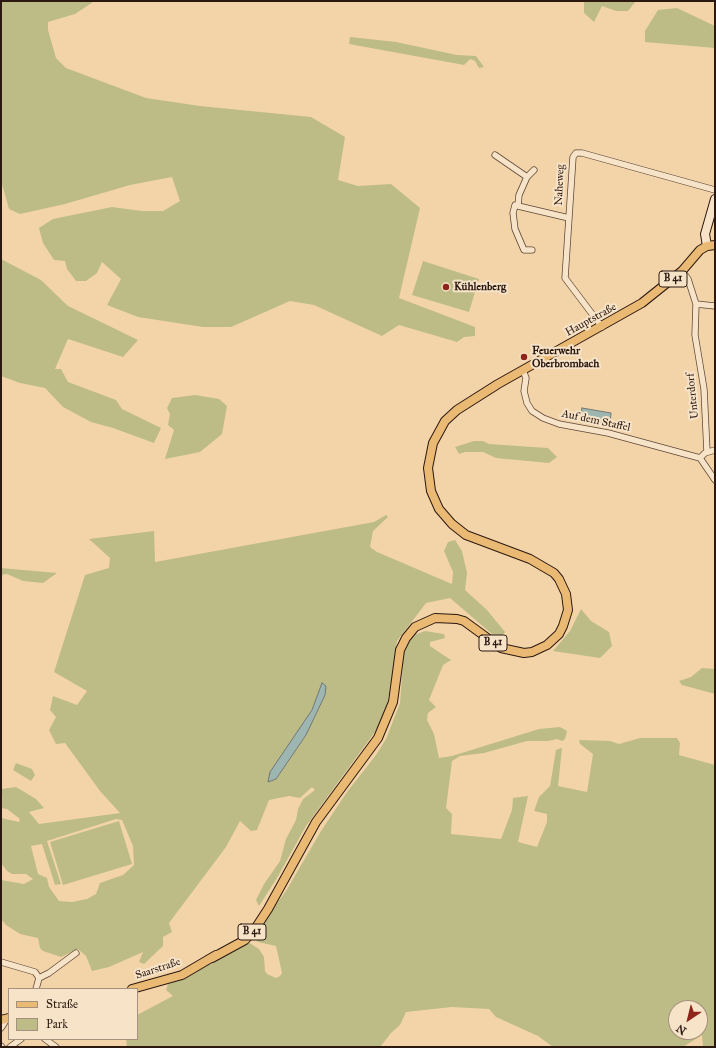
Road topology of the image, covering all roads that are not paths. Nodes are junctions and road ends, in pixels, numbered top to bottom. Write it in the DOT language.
graph roads {
  1 [pos="495,155"];
  2 [pos="534,170"];
  3 [pos="527,177"];
  4 [pos="715,190"];
  5 [pos="715,199"];
  6 [pos="518,206"];
  7 [pos="569,218"];
  8 [pos="711,245"];
  9 [pos="532,250"];
  10 [pos="682,271"];
  11 [pos="696,304"];
  12 [pos="715,306"];
  13 [pos="602,327"];
  14 [pos="523,370"];
  15 [pos="715,450"];
  16 [pos="708,452"];
  17 [pos="700,458"];
  18 [pos="715,480"];
  19 [pos="76,953"];
  20 [pos="212,958"];
  21 [pos="1,962"];
  22 [pos="39,978"];
  23 [pos="36,988"];
  24 [pos="136,988"];
  25 [pos="6,1019"];
  26 [pos="1,1028"];
  27 [pos="20,1040"];
  28 [pos="46,1040"];
  29 [pos="10,1047"];
  30 [pos="56,1047"];
  1 -- 3 [label="street"];
  2 -- 3 [label="street"];
  3 -- 6 [label="street"];
  4 -- 7 [label="street, Naheweg"];
  5 -- 8 [label="street"];
  6 -- 7 [label="street"];
  6 -- 9 [label="street"];
  7 -- 13 [label="street, Naheweg"];
  8 -- 10 [label="main road, Hauptstraße / B 41"];
  10 -- 11 [label="street, Unterdorf"];
  10 -- 13 [label="main road, Hauptstraße / B 41"];
  11 -- 12 [label="street"];
  11 -- 16 [label="street, Unterdorf"];
  13 -- 14 [label="main road, Hauptstraße / B 41"];
  14 -- 17 [label="street, Auf dem Staffel"];
  14 -- 20 [label="main road, Hauptstraße / B 41"];
  15 -- 16 [label="street"];
  16 -- 17 [label="street"];
  17 -- 18 [label="street"];
  19 -- 22 [label="street"];
  20 -- 24 [label="main road, Saarstraße / B 41"];
  21 -- 22 [label="street"];
  22 -- 23 [label="street"];
  25 -- 26 [label="street"];
  27 -- 29 [label="street"];
  28 -- 30 [label="street"];
}
